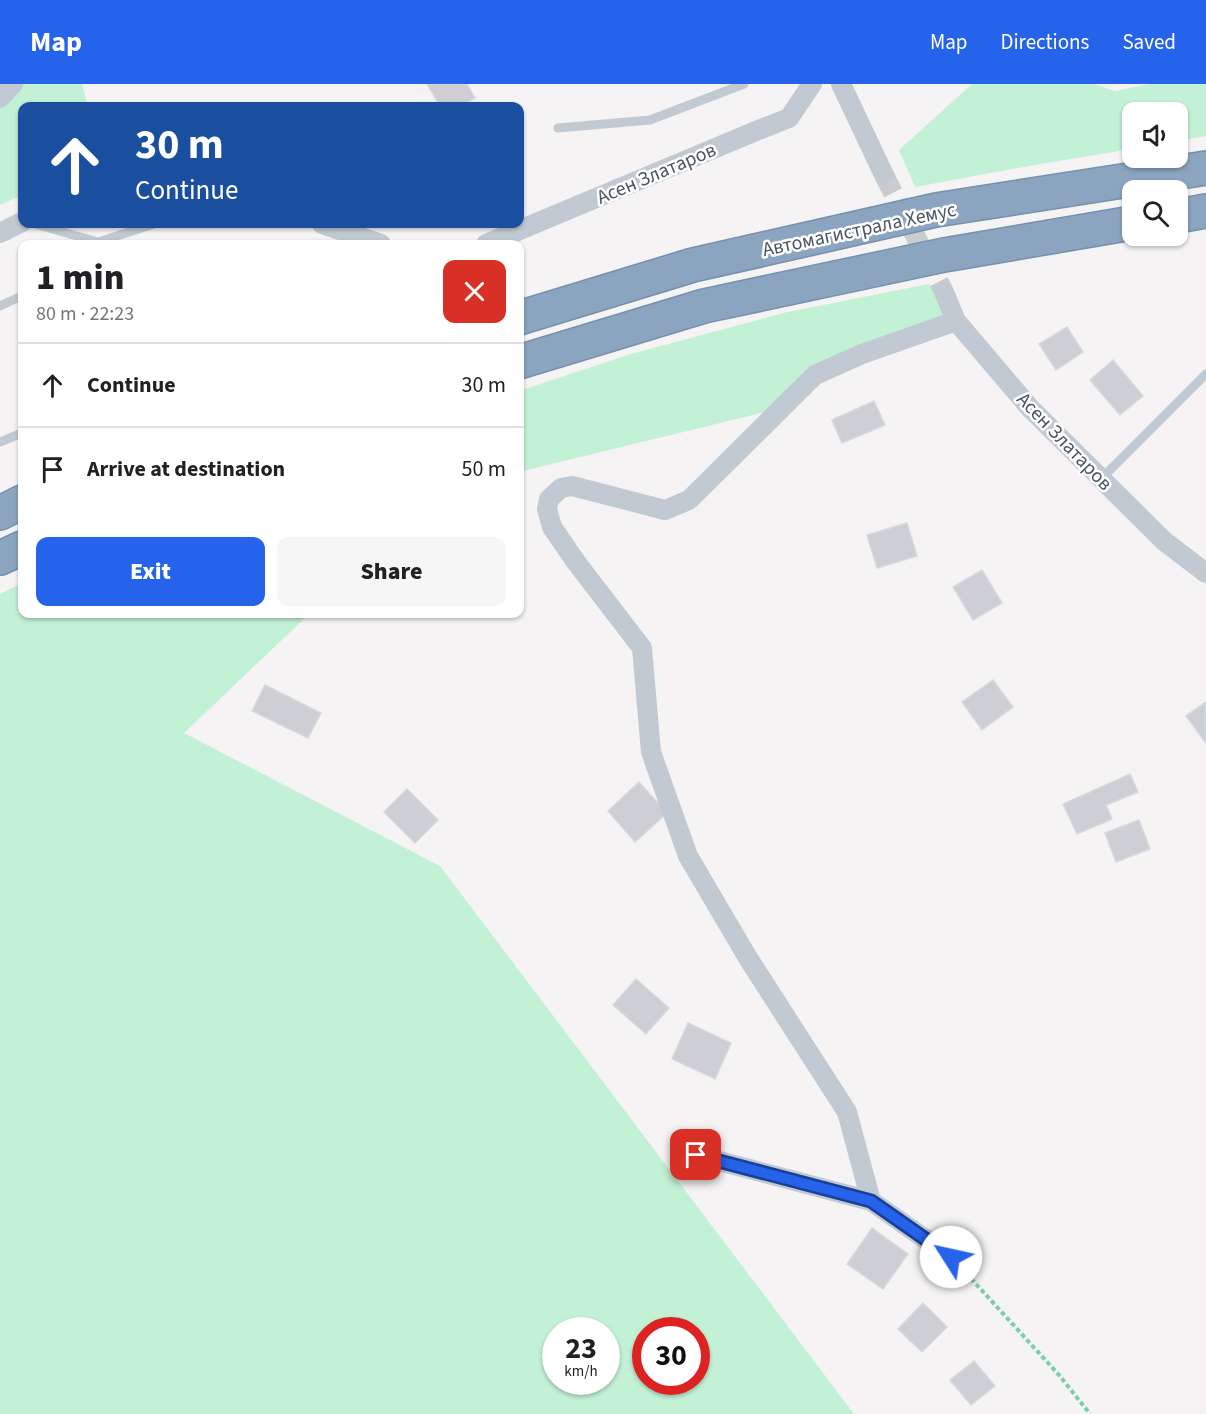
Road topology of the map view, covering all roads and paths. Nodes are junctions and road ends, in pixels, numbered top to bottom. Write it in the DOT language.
graph roads {
  1 [pos="13,84"];
  2 [pos="744,84"];
  3 [pos="812,84"];
  4 [pos="841,84"];
  5 [pos="0,98"];
  6 [pos="558,128"];
  7 [pos="1206,168"];
  8 [pos="884,175"];
  9 [pos="1206,211"];
  10 [pos="1188,214"];
  11 [pos="18,224"];
  12 [pos="1122,225"];
  13 [pos="48,228"];
  14 [pos="142,228"];
  15 [pos="334,228"];
  16 [pos="0,233"];
  17 [pos="88,240"];
  18 [pos="107,240"];
  19 [pos="369,240"];
  20 [pos="496,240"];
  21 [pos="944,292"];
  22 [pos="18,298"];
  23 [pos="0,306"];
  24 [pos="552,308"];
  25 [pos="524,312"];
  26 [pos="524,316"];
  27 [pos="956,321"];
  28 [pos="524,360"];
  29 [pos="1206,374"];
  30 [pos="18,435"];
  31 [pos="0,442"];
  32 [pos="1101,479"];
  33 [pos="18,504"];
  34 [pos="0,513"];
  35 [pos="18,550"];
  36 [pos="0,558"];
  37 [pos="1206,573"];
  38 [pos="696,1155"];
  39 [pos="871,1201"];
  40 [pos="951,1257"];
  41 [pos="1090,1414"];
  1 -- 5 [label="street"];
  2 -- 6 [label="lane"];
  3 -- 20 [label="street, Асен Златаров"];
  4 -- 8 [label="street"];
  7 -- 24 [label="highway, Автомагистрала Хемус"];
  9 -- 10 [label="highway"];
  11 -- 16 [label="street"];
  12 -- 28 [label="highway"];
  13 -- 17 [label="lane"];
  14 -- 18 [label="lane"];
  15 -- 19 [label="street"];
  21 -- 27 [label="street, Асен Златаров"];
  22 -- 23 [label="lane"];
  24 -- 25 [label="highway"];
  24 -- 26 [label="highway, Автомагистрала Хемус"];
  27 -- 32 [label="street, Асен Златаров"];
  27 -- 39 [label="street"];
  29 -- 32 [label="lane"];
  30 -- 31 [label="lane"];
  32 -- 37 [label="street, Асен Златаров"];
  33 -- 34 [label="highway"];
  35 -- 36 [label="highway"];
  38 -- 39 [label="street"];
  39 -- 40 [label="street"];
  40 -- 41 [label="path"];
}
